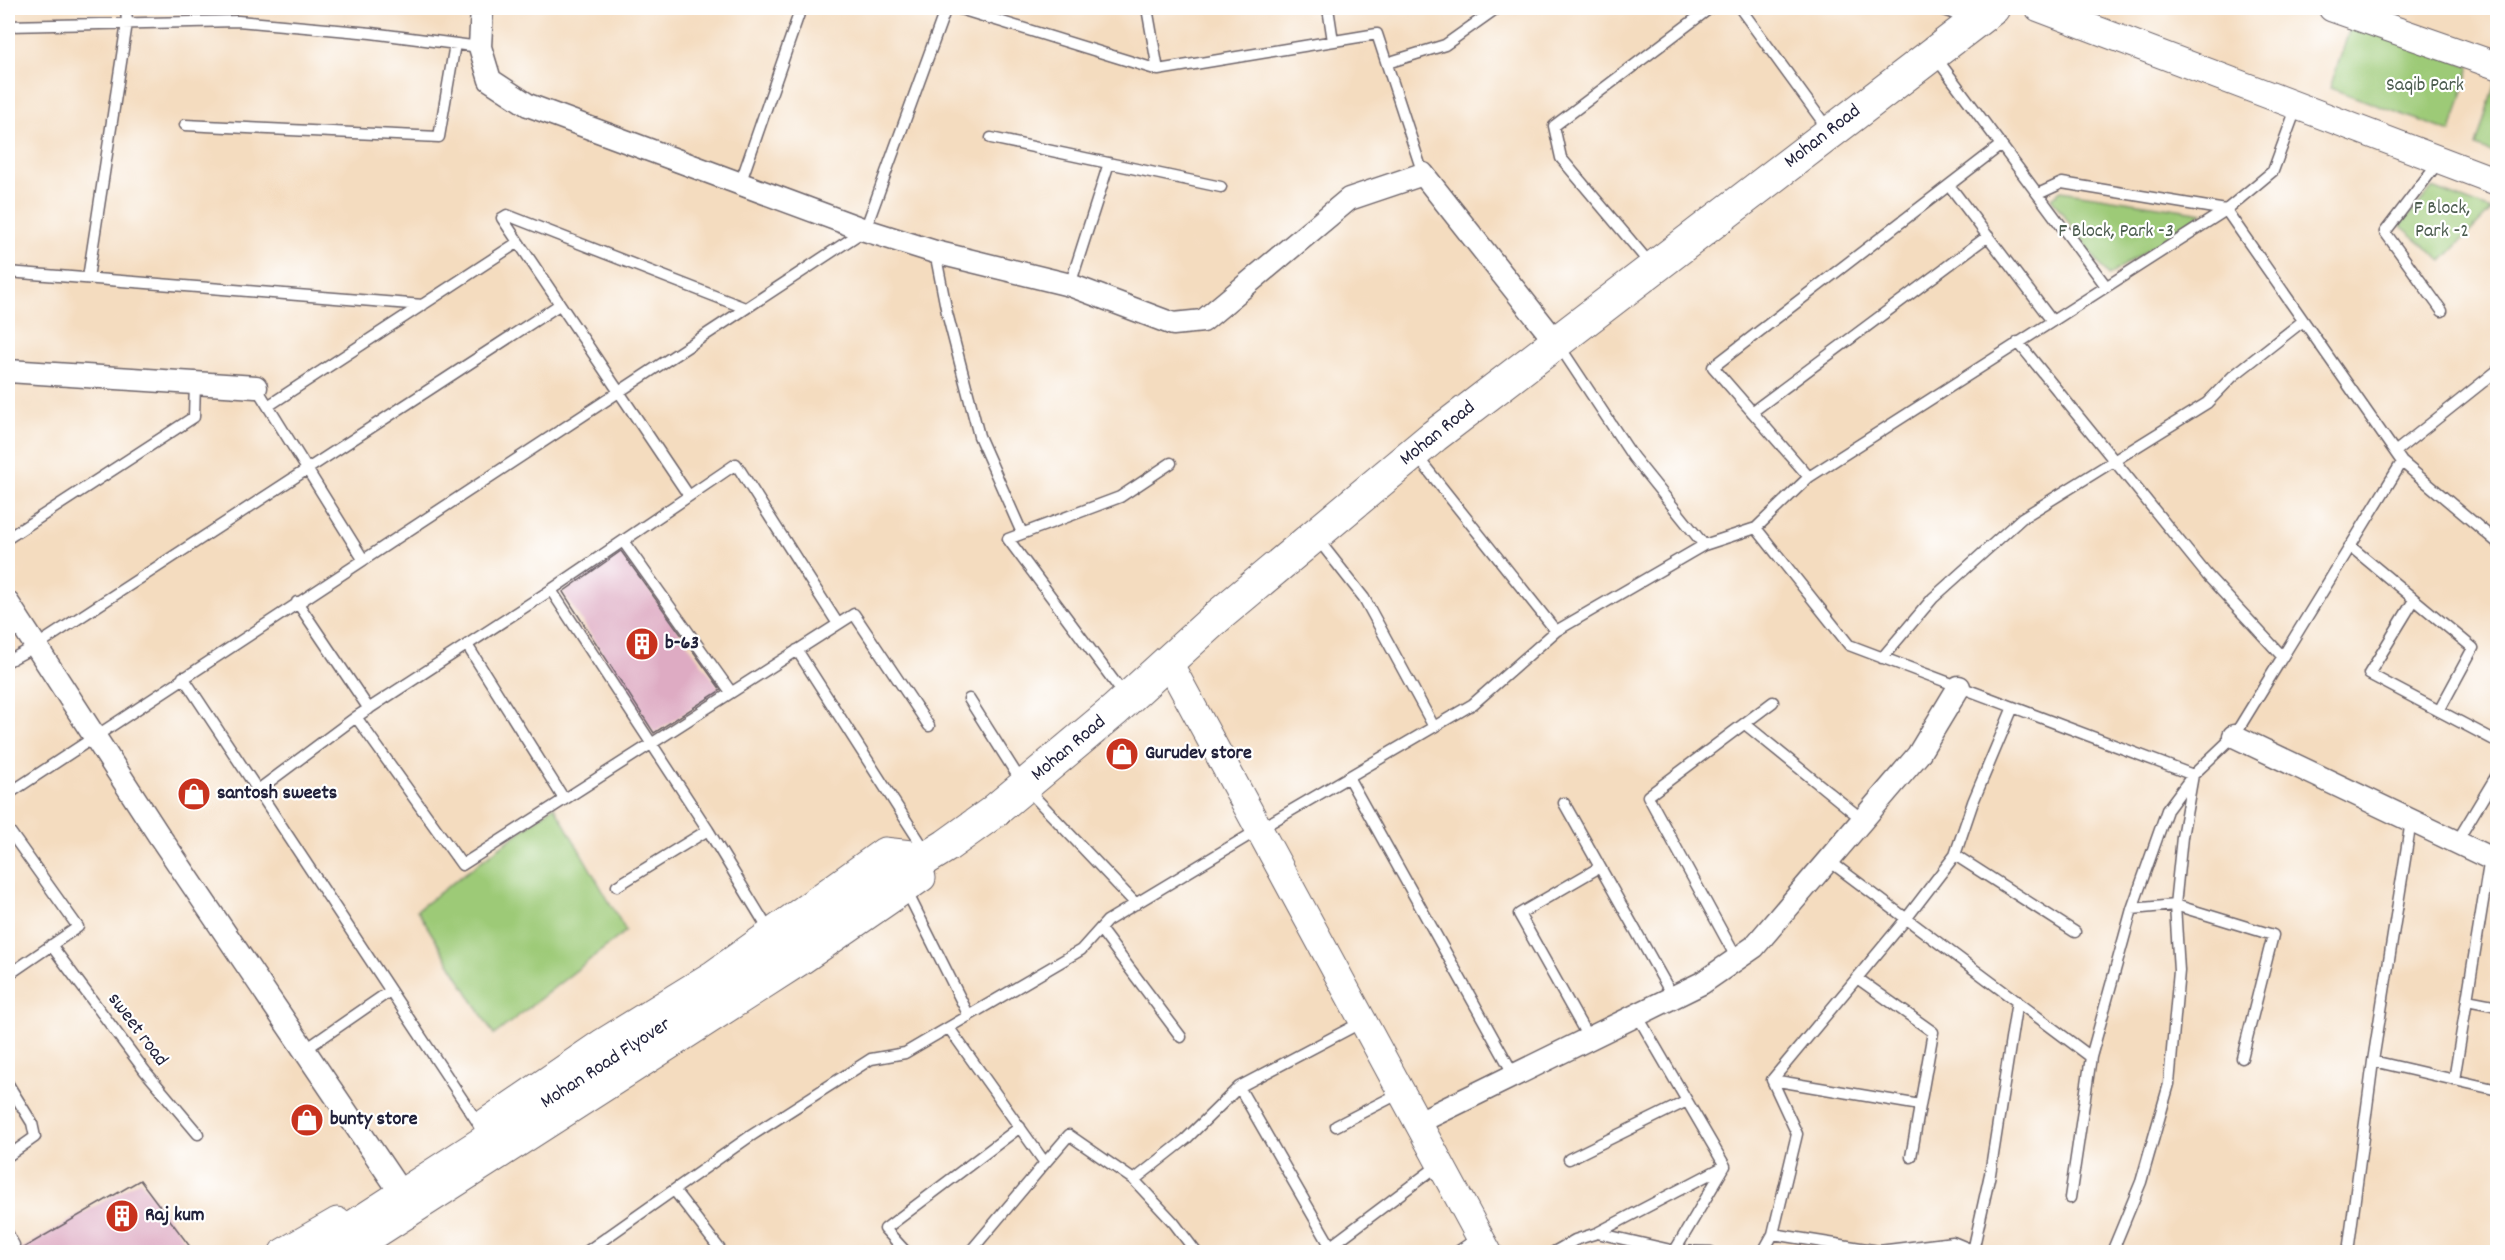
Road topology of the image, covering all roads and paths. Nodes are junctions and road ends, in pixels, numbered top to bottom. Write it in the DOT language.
graph roads {
  1 [pos="126,8"];
  2 [pos="482,8"];
  3 [pos="801,8"];
  4 [pos="946,8"];
  5 [pos="957,8"];
  6 [pos="1147,8"];
  7 [pos="1328,8"];
  8 [pos="1497,8"];
  9 [pos="1710,8"];
  10 [pos="1740,8"];
  11 [pos="1938,8"];
  12 [pos="1993,8"];
  13 [pos="2039,8"];
  14 [pos="2332,8"];
  15 [pos="127,23"];
  16 [pos="8,26"];
  17 [pos="1965,27"];
  18 [pos="1333,41"];
  19 [pos="455,44"];
  20 [pos="480,47"];
  21 [pos="1932,52"];
  22 [pos="2494,62"];
  23 [pos="1387,63"];
  24 [pos="1158,69"];
  25 [pos="2297,106"];
  26 [pos="185,125"];
  27 [pos="1830,131"];
  28 [pos="991,138"];
  29 [pos="2001,145"];
  30 [pos="2440,160"];
  31 [pos="1108,164"];
  32 [pos="1423,174"];
  33 [pos="2498,182"];
  34 [pos="740,184"];
  35 [pos="1949,185"];
  36 [pos="1221,187"];
  37 [pos="2038,194"];
  38 [pos="2226,210"];
  39 [pos="864,230"];
  40 [pos="1988,236"];
  41 [pos="517,243"];
  42 [pos="935,252"];
  43 [pos="1653,268"];
  44 [pos="8,272"];
  45 [pos="88,278"];
  46 [pos="1070,285"];
  47 [pos="2106,286"];
  48 [pos="423,305"];
  49 [pos="559,305"];
  50 [pos="745,308"];
  51 [pos="2442,312"];
  52 [pos="2052,321"];
  53 [pos="2304,321"];
  54 [pos="1556,342"];
  55 [pos="2018,342"];
  56 [pos="8,370"];
  57 [pos="2498,370"];
  58 [pos="195,383"];
  59 [pos="618,392"];
  60 [pos="262,396"];
  61 [pos="1752,412"];
  62 [pos="1414,452"];
  63 [pos="2395,452"];
  64 [pos="2114,460"];
  65 [pos="2402,462"];
  66 [pos="1171,463"];
  67 [pos="307,469"];
  68 [pos="1809,477"];
  69 [pos="689,496"];
  70 [pos="1756,528"];
  71 [pos="1022,533"];
  72 [pos="1315,535"];
  73 [pos="8,538"];
  74 [pos="623,541"];
  75 [pos="2498,543"];
  76 [pos="1704,545"];
  77 [pos="2350,546"];
  78 [pos="363,559"];
  79 [pos="551,590"];
  80 [pos="2414,600"];
  81 [pos="297,602"];
  82 [pos="8,603"];
  83 [pos="838,624"];
  84 [pos="1556,632"];
  85 [pos="467,645"];
  86 [pos="36,646"];
  87 [pos="797,650"];
  88 [pos="2282,657"];
  89 [pos="1882,658"];
  90 [pos="8,660"];
  91 [pos="1168,661"];
  92 [pos="183,677"];
  93 [pos="1959,687"];
  94 [pos="731,692"];
  95 [pos="1127,698"];
  96 [pos="969,699"];
  97 [pos="1773,702"];
  98 [pos="2013,707"];
  99 [pos="369,709"];
  100 [pos="2439,711"];
  101 [pos="356,717"];
  102 [pos="1745,724"];
  103 [pos="929,726"];
  104 [pos="1434,727"];
  105 [pos="94,736"];
  106 [pos="2234,736"];
  107 [pos="2498,742"];
  108 [pos="652,743"];
  109 [pos="2498,773"];
  110 [pos="2193,776"];
  111 [pos="1348,777"];
  112 [pos="1024,786"];
  113 [pos="258,790"];
  114 [pos="8,794"];
  115 [pos="564,799"];
  116 [pos="1564,803"];
  117 [pos="1863,820"];
  118 [pos="2411,821"];
  119 [pos="8,829"];
  120 [pos="708,830"];
  121 [pos="1258,830"];
  122 [pos="2456,843"];
  123 [pos="937,851"];
  124 [pos="1955,855"];
  125 [pos="1828,860"];
  126 [pos="2494,860"];
  127 [pos="1600,867"];
  128 [pos="902,883"];
  129 [pos="617,886"];
  130 [pos="1136,904"];
  131 [pos="2175,905"];
  132 [pos="2132,909"];
  133 [pos="1906,919"];
  134 [pos="1100,929"];
  135 [pos="2075,932"];
  136 [pos="770,933"];
  137 [pos="51,945"];
  138 [pos="1737,959"];
  139 [pos="8,975"];
  140 [pos="1857,978"];
  141 [pos="390,991"];
  142 [pos="1673,998"];
  143 [pos="2467,1000"];
  144 [pos="2017,1002"];
  145 [pos="2498,1006"];
  146 [pos="1637,1015"];
  147 [pos="969,1016"];
  148 [pos="1362,1022"];
  149 [pos="949,1028"];
  150 [pos="1181,1037"];
  151 [pos="1589,1039"];
  152 [pos="306,1049"];
  153 [pos="2091,1057"];
  154 [pos="2242,1058"];
  155 [pos="2373,1061"];
  156 [pos="1514,1076"];
  157 [pos="1772,1080"];
  158 [pos="2454,1080"];
  159 [pos="8,1084"];
  160 [pos="1239,1087"];
  161 [pos="2498,1090"];
  162 [pos="1401,1093"];
  163 [pos="1687,1101"];
  164 [pos="1920,1105"];
  165 [pos="1417,1123"];
  166 [pos="480,1126"];
  167 [pos="1336,1126"];
  168 [pos="1020,1127"];
  169 [pos="198,1134"];
  170 [pos="8,1156"];
  171 [pos="1911,1157"];
  172 [pos="1569,1159"];
  173 [pos="1046,1162"];
  174 [pos="1440,1164"];
  175 [pos="1725,1166"];
  176 [pos="1134,1180"];
  177 [pos="395,1184"];
  178 [pos="674,1190"];
  179 [pos="2070,1198"];
  180 [pos="1597,1233"];
  181 [pos="8,1234"];
  182 [pos="1773,1234"];
  183 [pos="14,1245"];
  184 [pos="1483,1245"];
  185 [pos="1327,1250"];
  186 [pos="283,1252"];
  187 [pos="315,1252"];
  188 [pos="349,1252"];
  189 [pos="586,1252"];
  190 [pos="722,1252"];
  191 [pos="906,1252"];
  192 [pos="970,1252"];
  193 [pos="1196,1252"];
  194 [pos="1457,1252"];
  195 [pos="1554,1252"];
  196 [pos="1675,1252"];
  197 [pos="1711,1252"];
  198 [pos="1763,1252"];
  199 [pos="1975,1252"];
  200 [pos="2112,1252"];
  201 [pos="2348,1252"];
  1 -- 15 [label="lane"];
  2 -- 20 [label="street"];
  3 -- 34 [label="lane"];
  4 -- 39 [label="lane"];
  5 -- 24 [label="lane"];
  6 -- 24 [label="lane"];
  7 -- 18 [label="lane"];
  8 -- 23 [label="lane"];
  9 -- 43 [label="lane"];
  10 -- 27 [label="lane"];
  11 -- 17 [label="lane"];
  12 -- 17 [label="main road, Mohan Road"];
  13 -- 25 [label="street"];
  14 -- 22 [label="street"];
  15 -- 16 [label="lane"];
  15 -- 19 [label="lane"];
  15 -- 45 [label="lane"];
  17 -- 21 [label="main road, Mohan Road"];
  18 -- 23 [label="lane"];
  18 -- 24 [label="lane"];
  19 -- 20 [label="lane"];
  19 -- 26 [label="lane"];
  20 -- 34 [label="street"];
  21 -- 27 [label="main road, Mohan Road"];
  21 -- 29 [label="lane"];
  23 -- 32 [label="lane"];
  25 -- 30 [label="street"];
  25 -- 38 [label="lane"];
  27 -- 43 [label="main road, Mohan Road"];
  28 -- 31 [label="lane"];
  29 -- 35 [label="lane"];
  29 -- 37 [label="lane"];
  30 -- 33 [label="street"];
  30 -- 51 [label="lane"];
  31 -- 36 [label="lane"];
  31 -- 46 [label="lane"];
  32 -- 46 [label="street"];
  32 -- 54 [label="street"];
  34 -- 39 [label="street"];
  35 -- 40 [label="lane"];
  35 -- 61 [label="lane"];
  37 -- 38 [label="lane"];
  37 -- 47 [label="lane"];
  38 -- 47 [label="lane"];
  38 -- 53 [label="lane"];
  39 -- 42 [label="street"];
  39 -- 50 [label="lane"];
  40 -- 52 [label="lane"];
  40 -- 61 [label="lane"];
  41 -- 48 [label="lane"];
  41 -- 49 [label="lane"];
  41 -- 50 [label="lane"];
  42 -- 46 [label="street"];
  42 -- 71 [label="lane"];
  43 -- 54 [label="main road, Mohan Road"];
  44 -- 45 [label="lane"];
  45 -- 48 [label="lane"];
  47 -- 52 [label="lane"];
  48 -- 60 [label="lane"];
  49 -- 59 [label="lane"];
  49 -- 67 [label="lane"];
  50 -- 59 [label="lane"];
  52 -- 55 [label="lane"];
  53 -- 63 [label="lane"];
  53 -- 64 [label="lane"];
  54 -- 62 [label="main road, Mohan Road"];
  54 -- 76 [label="lane"];
  55 -- 64 [label="lane"];
  55 -- 68 [label="lane"];
  56 -- 58 [label="street"];
  57 -- 63 [label="lane"];
  58 -- 60 [label="street"];
  58 -- 73 [label="lane"];
  59 -- 69 [label="lane"];
  59 -- 78 [label="lane"];
  60 -- 67 [label="lane"];
  61 -- 68 [label="lane"];
  62 -- 72 [label="main road, Mohan Road"];
  62 -- 84 [label="lane"];
  63 -- 65 [label="lane"];
  64 -- 88 [label="lane"];
  64 -- 89 [label="lane"];
  65 -- 75 [label="lane"];
  65 -- 77 [label="lane"];
  66 -- 71 [label="lane"];
  67 -- 78 [label="lane"];
  67 -- 86 [label="lane"];
  68 -- 70 [label="lane"];
  69 -- 74 [label="lane"];
  69 -- 83 [label="lane"];
  70 -- 76 [label="lane"];
  70 -- 89 [label="lane"];
  71 -- 95 [label="lane"];
  72 -- 91 [label="main road, Mohan Road"];
  72 -- 104 [label="lane"];
  74 -- 79 [label="lane"];
  74 -- 94 [label="lane"];
  76 -- 84 [label="lane"];
  77 -- 80 [label="lane"];
  77 -- 88 [label="lane"];
  78 -- 81 [label="lane"];
  79 -- 85 [label="lane"];
  79 -- 108 [label="lane"];
  80 -- 100 [label="lane"];
  80 -- 100 [label="lane"];
  81 -- 92 [label="lane"];
  81 -- 99 [label="lane"];
  82 -- 86 [label="street"];
  83 -- 87 [label="lane"];
  83 -- 103 [label="lane"];
  84 -- 104 [label="lane"];
  85 -- 99 [label="lane"];
  85 -- 115 [label="lane"];
  86 -- 90 [label="lane"];
  86 -- 105 [label="street"];
  87 -- 94 [label="lane"];
  87 -- 123 [label="lane"];
  88 -- 106 [label="lane"];
  89 -- 93 [label="lane"];
  91 -- 95 [label="main road, Mohan Road"];
  91 -- 121 [label="street"];
  92 -- 105 [label="lane"];
  92 -- 113 [label="lane"];
  93 -- 98 [label="lane"];
  93 -- 117 [label="street"];
  94 -- 108 [label="lane"];
  95 -- 112 [label="main road, Mohan Road"];
  96 -- 112 [label="lane"];
  97 -- 102 [label="lane"];
  98 -- 110 [label="lane"];
  98 -- 124 [label="lane"];
  99 -- 101 [label="lane"];
  100 -- 107 [label="lane"];
  101 -- 113 [label="lane"];
  101 -- 115 [label="lane"];
  102 -- 117 [label="lane"];
  102 -- 138 [label="lane"];
  104 -- 111 [label="lane"];
  105 -- 114 [label="lane"];
  105 -- 152 [label="street"];
  106 -- 110 [label="lane"];
  106 -- 118 [label="street"];
  108 -- 115 [label="lane"];
  108 -- 120 [label="lane"];
  109 -- 122 [label="lane"];
  110 -- 131 [label="lane"];
  110 -- 132 [label="lane"];
  111 -- 121 [label="lane"];
  111 -- 156 [label="lane"];
  112 -- 123 [label="main road, Mohan Road"];
  112 -- 130 [label="lane"];
  113 -- 141 [label="lane"];
  116 -- 127 [label="lane"];
  117 -- 125 [label="street"];
  118 -- 122 [label="street"];
  118 -- 155 [label="lane"];
  119 -- 137 [label="lane"];
  120 -- 129 [label="lane"];
  120 -- 136 [label="lane"];
  121 -- 130 [label="lane"];
  121 -- 148 [label="street"];
  122 -- 126 [label="street"];
  123 -- 128 [label="main road, Mohan Road"];
  123 -- 136 [label="street"];
  124 -- 133 [label="lane"];
  124 -- 135 [label="lane"];
  125 -- 133 [label="lane"];
  125 -- 138 [label="street"];
  126 -- 143 [label="lane"];
  127 -- 142 [label="lane"];
  127 -- 151 [label="lane"];
  128 -- 147 [label="lane"];
  128 -- 187 [label="main road, Mohan Road Flyover"];
  128 -- 188 [label="street"];
  130 -- 134 [label="lane"];
  131 -- 132 [label="lane"];
  131 -- 154 [label="lane"];
  131 -- 200 [label="lane"];
  132 -- 153 [label="lane"];
  133 -- 140 [label="lane"];
  133 -- 144 [label="lane"];
  134 -- 147 [label="lane"];
  134 -- 150 [label="lane"];
  136 -- 166 [label="street"];
  137 -- 139 [label="lane"];
  137 -- 169 [label="lane, sweet road"];
  138 -- 142 [label="street"];
  140 -- 157 [label="lane"];
  140 -- 164 [label="lane"];
  141 -- 152 [label="lane"];
  141 -- 166 [label="lane"];
  142 -- 146 [label="street"];
  143 -- 145 [label="lane"];
  143 -- 158 [label="lane"];
  144 -- 153 [label="lane"];
  144 -- 199 [label="lane"];
  146 -- 151 [label="street"];
  146 -- 163 [label="lane"];
  147 -- 149 [label="lane"];
  148 -- 160 [label="lane"];
  148 -- 162 [label="street"];
  149 -- 168 [label="lane"];
  149 -- 178 [label="lane"];
  151 -- 156 [label="street"];
  152 -- 177 [label="street"];
  153 -- 179 [label="lane"];
  155 -- 158 [label="lane"];
  155 -- 201 [label="lane"];
  156 -- 165 [label="street"];
  157 -- 164 [label="lane"];
  157 -- 182 [label="lane"];
  158 -- 161 [label="lane"];
  159 -- 170 [label="lane"];
  160 -- 176 [label="lane"];
  160 -- 185 [label="lane"];
  162 -- 165 [label="street"];
  162 -- 167 [label="lane"];
  163 -- 172 [label="lane"];
  163 -- 175 [label="lane"];
  164 -- 171 [label="lane"];
  165 -- 174 [label="street"];
  166 -- 177 [label="street"];
  168 -- 173 [label="lane"];
  168 -- 191 [label="lane"];
  173 -- 176 [label="lane"];
  173 -- 192 [label="lane"];
  174 -- 184 [label="street"];
  174 -- 185 [label="lane"];
  175 -- 180 [label="lane"];
  175 -- 196 [label="lane"];
  176 -- 193 [label="lane"];
  177 -- 186 [label="street"];
  178 -- 189 [label="lane"];
  178 -- 190 [label="lane"];
  180 -- 195 [label="lane"];
  180 -- 196 [label="lane"];
  181 -- 183 [label="lane"];
  182 -- 198 [label="lane"];
  182 -- 199 [label="lane"];
  184 -- 194 [label="lane"];
  196 -- 197 [label="lane"];
}
